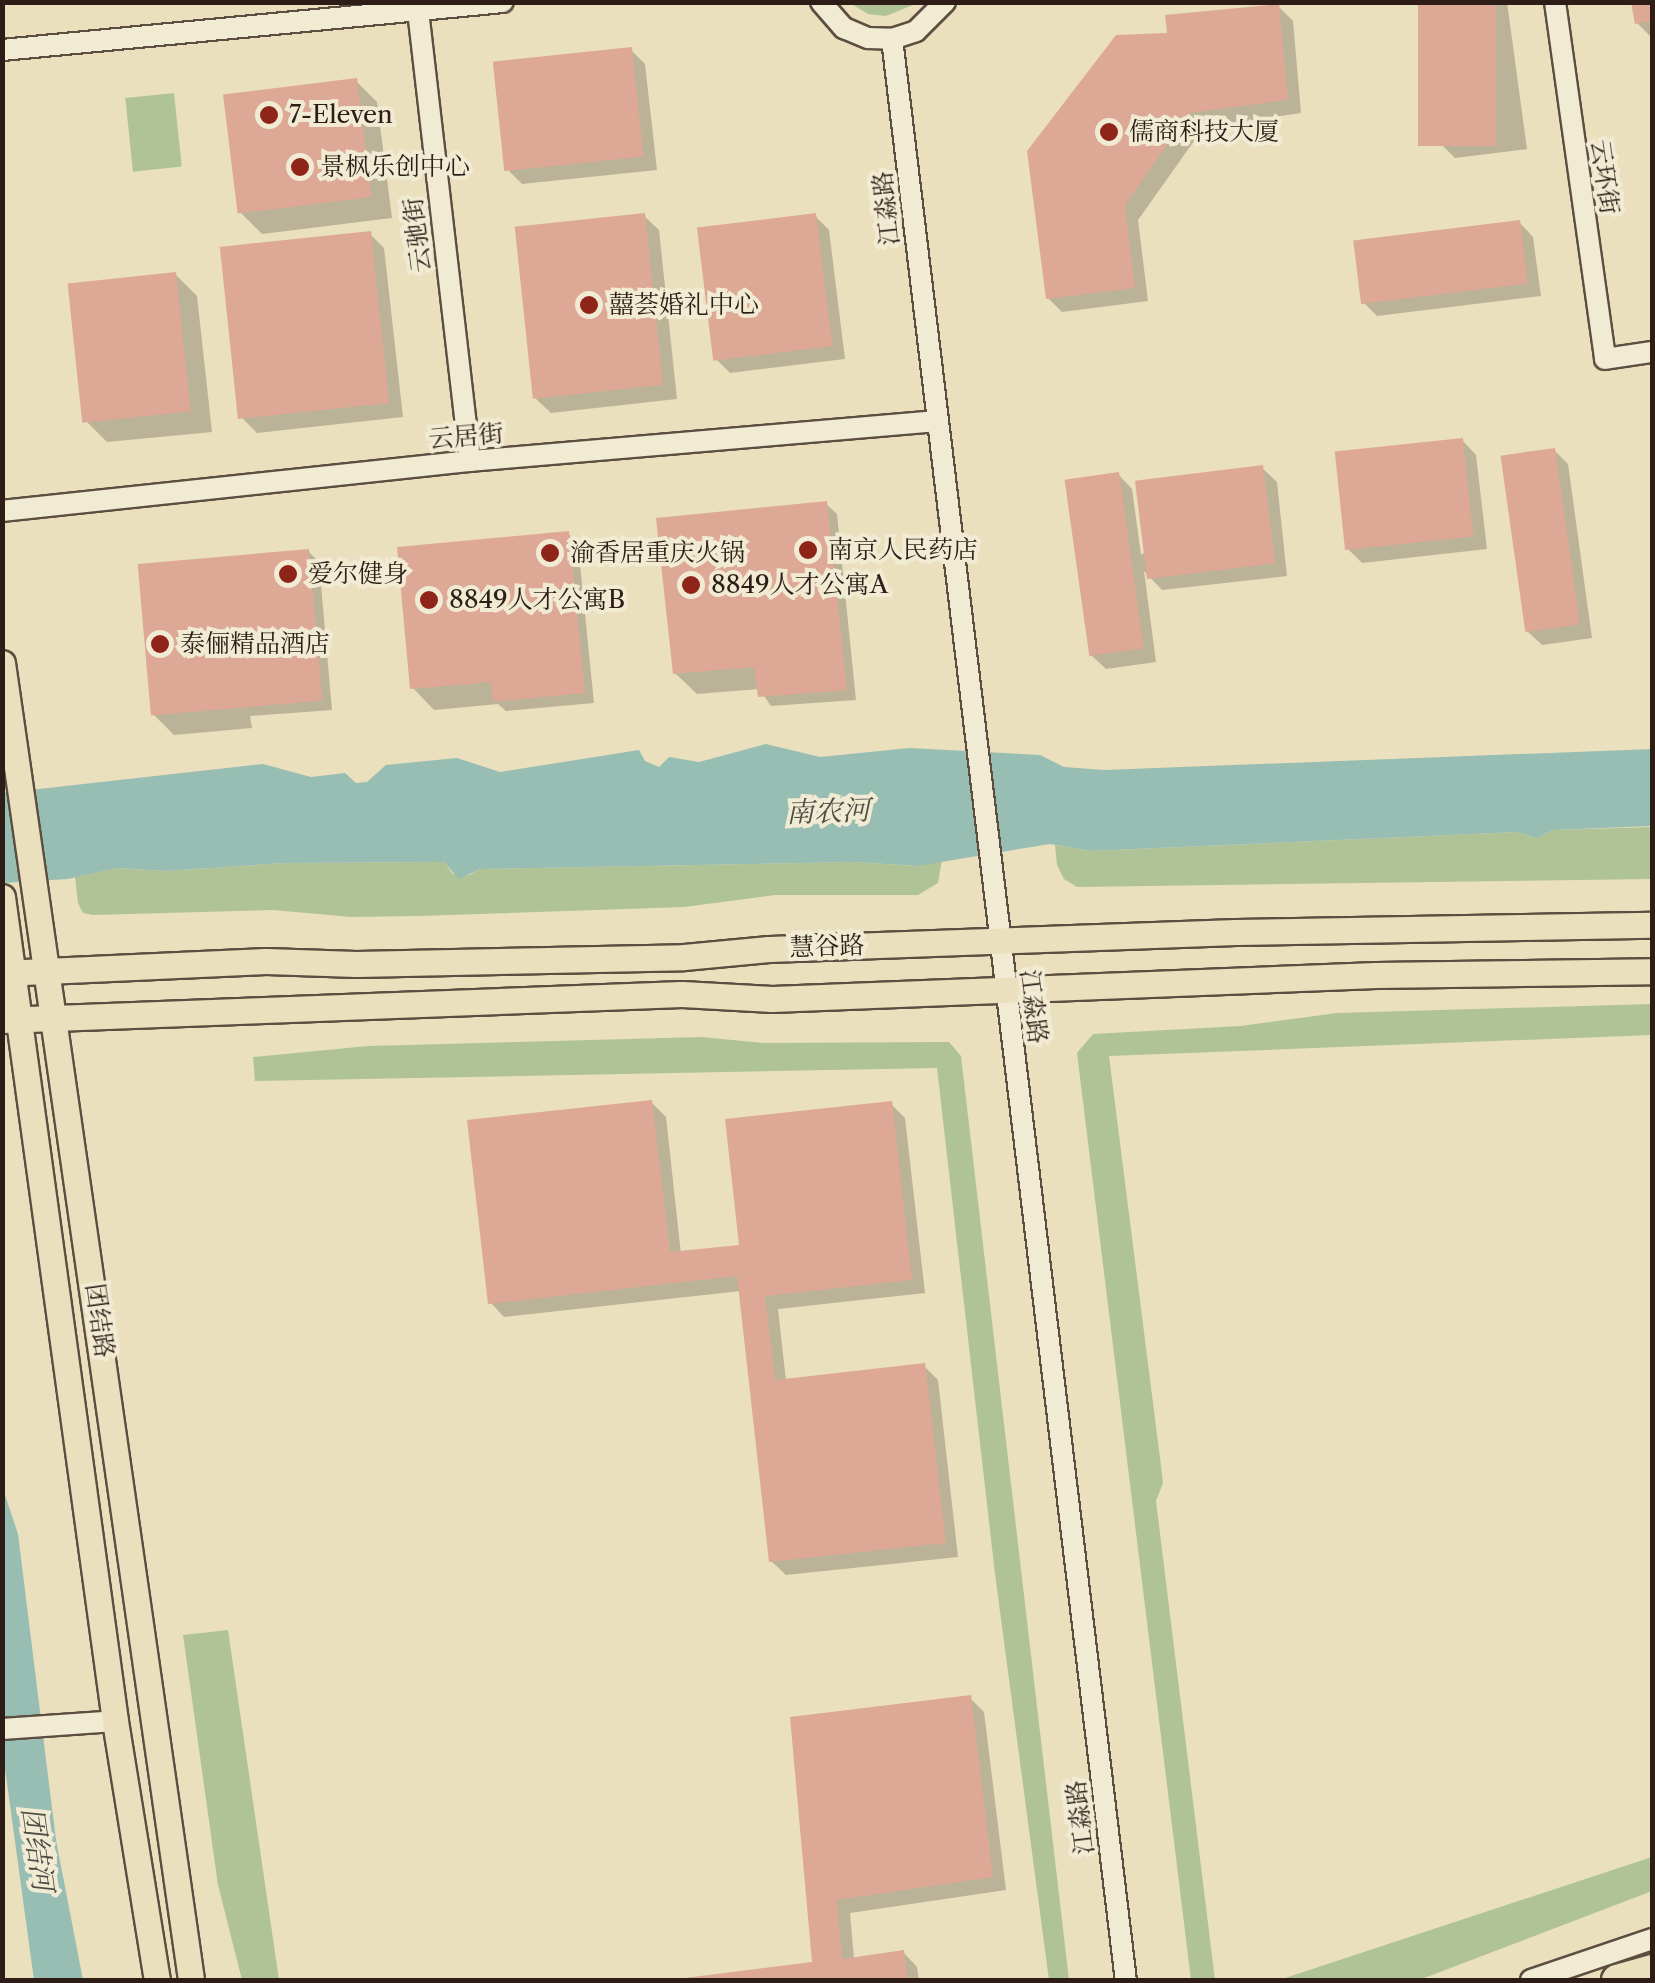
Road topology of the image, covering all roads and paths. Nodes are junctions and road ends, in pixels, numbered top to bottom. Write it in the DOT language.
graph roads {
  1 [pos="503,2"];
  2 [pos="821,2"];
  3 [pos="945,2"];
  4 [pos="1556,2"];
  5 [pos="417,7"];
  6 [pos="892,39"];
  7 [pos="2,50"];
  8 [pos="1652,352"];
  9 [pos="936,421"];
  10 [pos="470,461"];
  11 [pos="2,511"];
  12 [pos="2,663"];
  13 [pos="4,903"];
  14 [pos="1652,925"];
  15 [pos="998,941"];
  16 [pos="48,968"];
  17 [pos="1652,971"];
  18 [pos="7,972"];
  19 [pos="1006,990"];
  20 [pos="56,1018"];
  21 [pos="10,1020"];
  22 [pos="116,1720"];
  23 [pos="2,1730"];
  24 [pos="1652,1939"];
  25 [pos="1652,1970"];
  26 [pos="157,1980"];
  27 [pos="191,1980"];
  28 [pos="1126,1980"];
  29 [pos="1530,1980"];
  30 [pos="1617,1980"];
  1 -- 5 [label="street"];
  2 -- 6 [label="street"];
  3 -- 6 [label="street"];
  4 -- 8 [label="street, 云环街"];
  5 -- 7 [label="street"];
  5 -- 10 [label="street, 云驰街"];
  6 -- 9 [label="street, 江淼路"];
  9 -- 10 [label="street, 云居街"];
  9 -- 15 [label="street, 江淼路"];
  10 -- 11 [label="street, 云居街"];
  12 -- 16 [label="main road, 团结路"];
  13 -- 18 [label="main road, 团结路"];
  14 -- 15 [label="main road, 慧谷路"];
  15 -- 16 [label="main road, 慧谷路"];
  15 -- 19 [label="street, 江淼路"];
  16 -- 18 [label="main road, 慧谷路"];
  16 -- 20 [label="main road, 团结路"];
  17 -- 19 [label="main road, 慧谷路"];
  18 -- 21 [label="main road, 团结路"];
  19 -- 20 [label="main road, 慧谷路"];
  19 -- 28 [label="street, 江淼路"];
  20 -- 21 [label="main road, 慧谷路"];
  20 -- 27 [label="main road, 团结路"];
  21 -- 22 [label="main road, 团结路"];
  22 -- 23 [label="street"];
  22 -- 26 [label="main road, 团结路"];
  24 -- 29 [label="street"];
  25 -- 30 [label="highway"];
}
